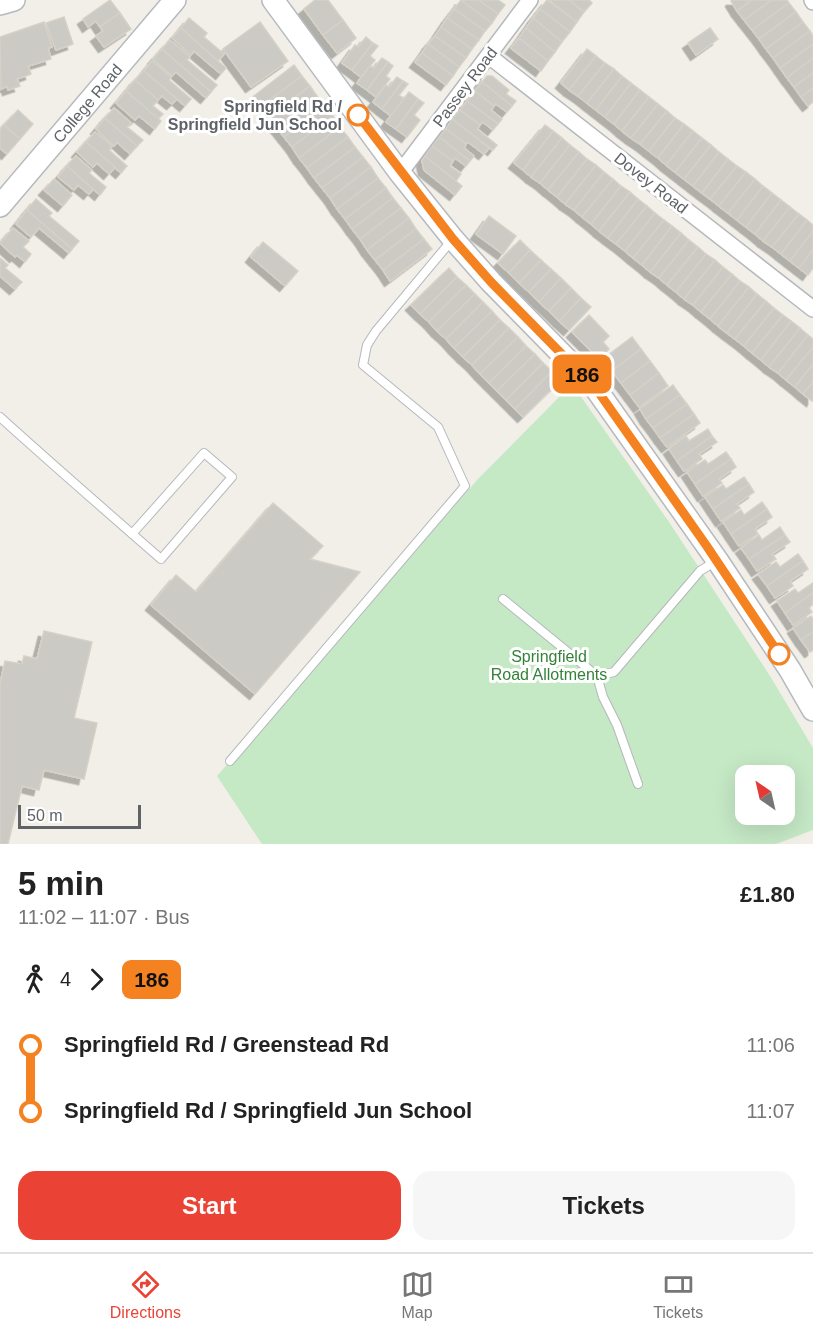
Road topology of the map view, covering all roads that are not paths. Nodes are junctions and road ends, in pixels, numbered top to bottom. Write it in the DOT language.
graph roads {
  1 [pos="14,0"];
  2 [pos="175,0"];
  3 [pos="273,0"];
  4 [pos="530,0"];
  5 [pos="0,4"];
  6 [pos="489,56"];
  7 [pos="400,173"];
  8 [pos="0,206"];
  9 [pos="453,239"];
  10 [pos="813,309"];
  11 [pos="0,417"];
  12 [pos="132,534"];
  13 [pos="717,560"];
  14 [pos="503,598"];
  15 [pos="597,676"];
  16 [pos="813,710"];
  17 [pos="230,761"];
  18 [pos="638,784"];
  1 -- 5 [label="street"];
  2 -- 8 [label="street, College Road"];
  3 -- 7 [label="street"];
  4 -- 6 [label="street, Passey Road"];
  6 -- 7 [label="street, Passey Road"];
  6 -- 10 [label="street, Dovey Road"];
  7 -- 9 [label="street"];
  9 -- 13 [label="street"];
  9 -- 17 [label="lane"];
  11 -- 12 [label="lane"];
  12 -- 12 [label="lane"];
  13 -- 15 [label="lane"];
  13 -- 16 [label="street"];
  14 -- 15 [label="lane"];
  15 -- 18 [label="lane"];
}
